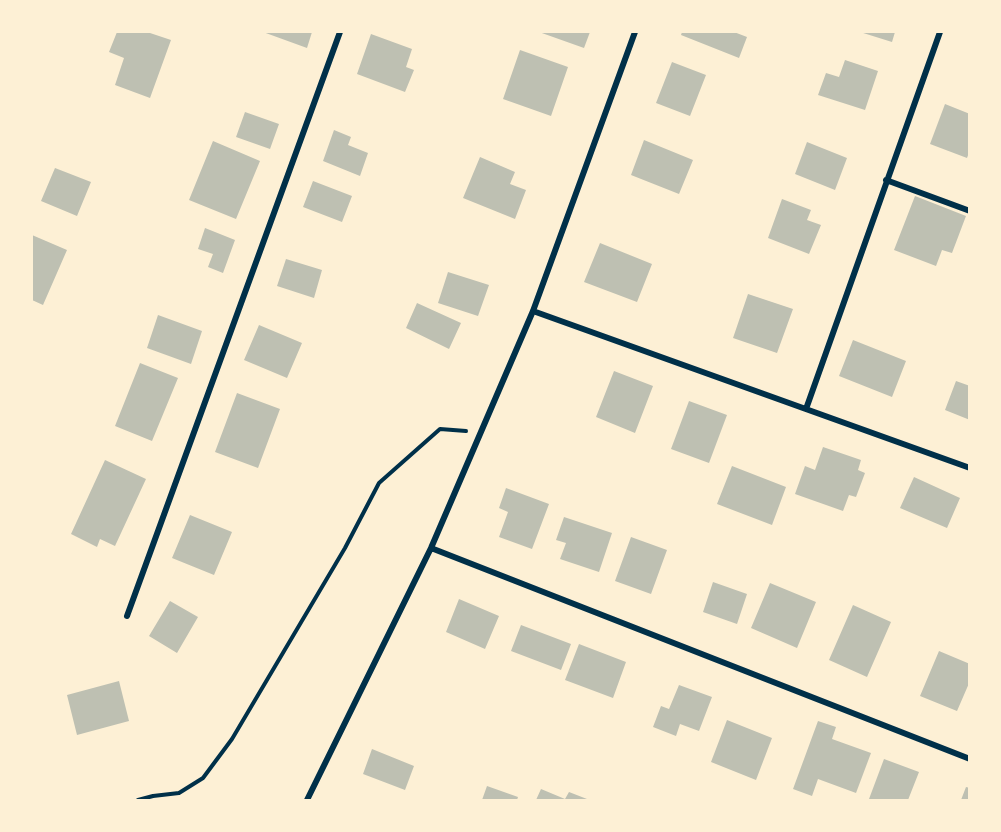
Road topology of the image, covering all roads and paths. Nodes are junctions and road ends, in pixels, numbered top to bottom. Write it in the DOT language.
graph roads {
  1 [pos="340,32"];
  2 [pos="635,32"];
  3 [pos="940,32"];
  4 [pos="886,180"];
  5 [pos="969,210"];
  6 [pos="533,311"];
  7 [pos="806,409"];
  8 [pos="481,432"];
  9 [pos="969,468"];
  10 [pos="431,548"];
  11 [pos="127,616"];
  12 [pos="969,759"];
  13 [pos="308,799"];
  14 [pos="138,801"];
  15 [pos="316,801"];
  1 -- 11 [label="street"];
  2 -- 6 [label="street"];
  3 -- 4 [label="street"];
  4 -- 5 [label="street"];
  4 -- 7 [label="street"];
  6 -- 7 [label="street"];
  6 -- 8 [label="street"];
  7 -- 9 [label="street"];
  8 -- 10 [label="street"];
  8 -- 14 [label="path"];
  10 -- 12 [label="street"];
  10 -- 13 [label="street"];
  13 -- 15 [label="street"];
}
